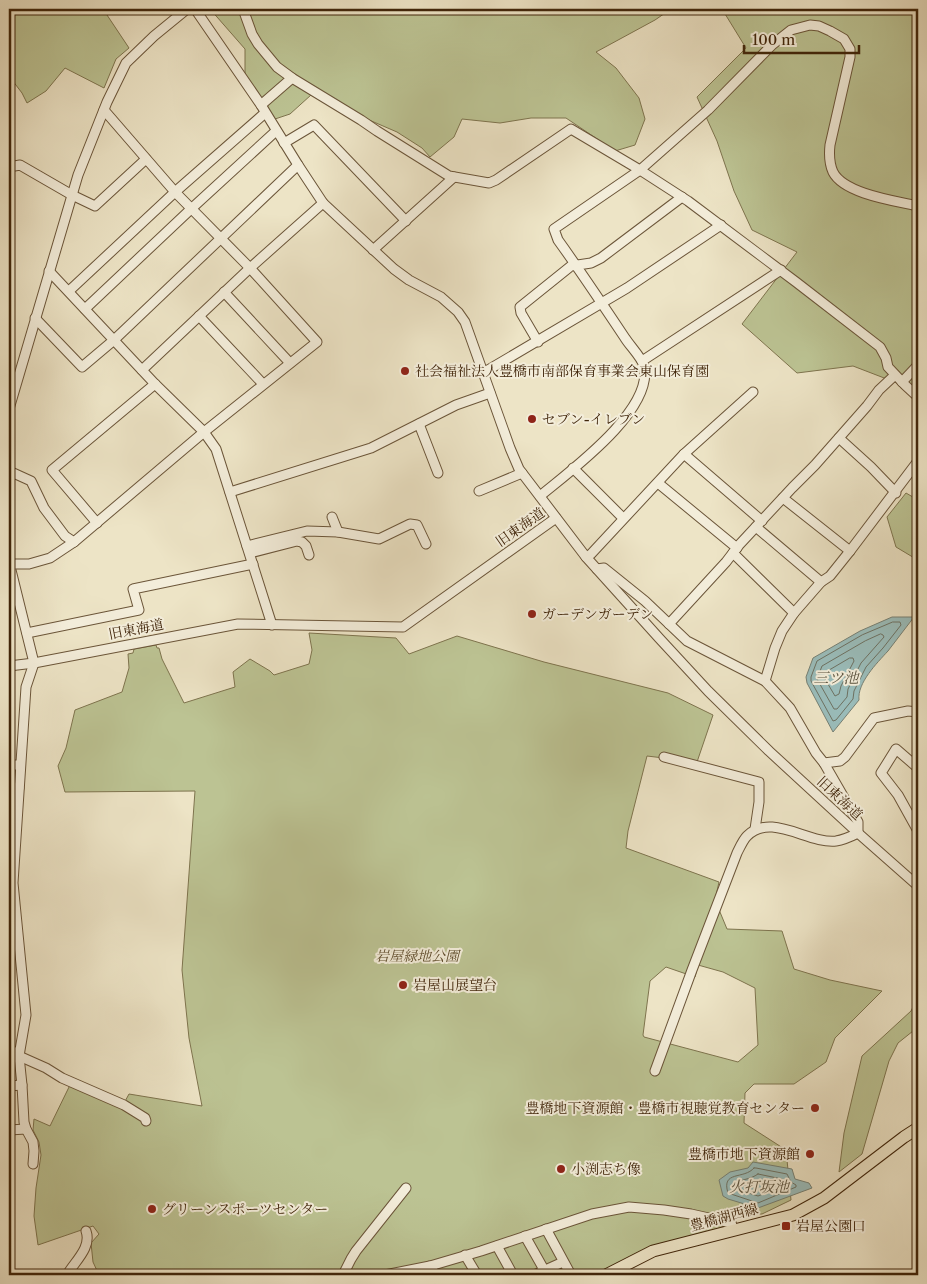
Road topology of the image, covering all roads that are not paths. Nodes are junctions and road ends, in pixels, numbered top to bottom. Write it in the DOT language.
graph roads {
  1 [pos="187,9"];
  2 [pos="195,9"];
  3 [pos="243,9"];
  4 [pos="292,78"];
  5 [pos="263,109"];
  6 [pos="104,110"];
  7 [pos="276,131"];
  8 [pos="284,143"];
  9 [pos="146,159"];
  10 [pos="298,165"];
  11 [pos="9,167"];
  12 [pos="640,170"];
  13 [pos="454,178"];
  14 [pos="175,192"];
  15 [pos="72,195"];
  16 [pos="682,198"];
  17 [pos="323,204"];
  18 [pos="918,206"];
  19 [pos="191,209"];
  20 [pos="406,221"];
  21 [pos="721,226"];
  22 [pos="220,238"];
  23 [pos="373,250"];
  24 [pos="576,265"];
  25 [pos="250,268"];
  26 [pos="49,270"];
  27 [pos="781,270"];
  28 [pos="69,292"];
  29 [pos="224,292"];
  30 [pos="602,304"];
  31 [pos="85,309"];
  32 [pos="199,316"];
  33 [pos="35,318"];
  34 [pos="114,340"];
  35 [pos="538,342"];
  36 [pos="642,361"];
  37 [pos="290,363"];
  38 [pos="918,365"];
  39 [pos="142,370"];
  40 [pos="483,373"];
  41 [pos="898,379"];
  42 [pos="155,384"];
  43 [pos="263,384"];
  44 [pos="753,392"];
  45 [pos="490,394"];
  46 [pos="918,397"];
  47 [pos="9,408"];
  48 [pos="419,424"];
  49 [pos="204,432"];
  50 [pos="839,438"];
  51 [pos="684,454"];
  52 [pos="918,461"];
  53 [pos="573,468"];
  54 [pos="9,471"];
  55 [pos="438,473"];
  56 [pos="522,473"];
  57 [pos="658,483"];
  58 [pos="479,491"];
  59 [pos="230,492"];
  60 [pos="896,492"];
  61 [pos="540,496"];
  62 [pos="783,498"];
  63 [pos="332,516"];
  64 [pos="556,518"];
  65 [pos="623,518"];
  66 [pos="97,522"];
  67 [pos="759,524"];
  68 [pos="338,532"];
  69 [pos="74,542"];
  70 [pos="426,544"];
  71 [pos="248,550"];
  72 [pos="735,551"];
  73 [pos="850,551"];
  74 [pos="309,555"];
  75 [pos="586,557"];
  76 [pos="9,563"];
  77 [pos="253,564"];
  78 [pos="597,570"];
  79 [pos="821,582"];
  80 [pos="794,613"];
  81 [pos="669,624"];
  82 [pos="272,625"];
  83 [pos="27,633"];
  84 [pos="34,663"];
  85 [pos="9,666"];
  86 [pos="766,681"];
  87 [pos="918,712"];
  88 [pos="664,756"];
  89 [pos="824,763"];
  90 [pos="9,765"];
  91 [pos="20,765"];
  92 [pos="918,768"];
  93 [pos="9,788"];
  94 [pos="19,788"];
  95 [pos="13,813"];
  96 [pos="755,829"];
  97 [pos="918,830"];
  98 [pos="858,833"];
  99 [pos="918,886"];
  100 [pos="9,1048"];
  101 [pos="19,1056"];
  102 [pos="9,1057"];
  103 [pos="655,1071"];
  104 [pos="22,1085"];
  105 [pos="9,1086"];
  106 [pos="146,1122"];
  107 [pos="918,1128"];
  108 [pos="26,1129"];
  109 [pos="9,1130"];
  110 [pos="33,1164"];
  111 [pos="406,1188"];
  112 [pos="546,1230"];
  113 [pos="734,1230"];
  114 [pos="86,1231"];
  115 [pos="525,1236"];
  116 [pos="497,1246"];
  117 [pos="465,1255"];
  118 [pos="563,1262"];
  119 [pos="430,1266"];
  120 [pos="545,1273"];
  121 [pos="67,1275"];
  122 [pos="343,1275"];
  123 [pos="385,1275"];
  124 [pos="436,1275"];
  125 [pos="477,1275"];
  126 [pos="513,1275"];
  127 [pos="534,1275"];
  128 [pos="571,1275"];
  129 [pos="606,1275"];
  1 -- 6 [label="street"];
  2 -- 5 [label="street"];
  3 -- 4 [label="street"];
  4 -- 5 [label="street"];
  4 -- 13 [label="street"];
  5 -- 7 [label="street"];
  5 -- 14 [label="street"];
  6 -- 9 [label="street"];
  6 -- 15 [label="street"];
  7 -- 8 [label="street"];
  7 -- 19 [label="street"];
  8 -- 10 [label="street"];
  8 -- 20 [label="street"];
  9 -- 14 [label="street"];
  9 -- 15 [label="street"];
  10 -- 17 [label="street"];
  10 -- 22 [label="street"];
  11 -- 15 [label="street"];
  12 -- 13 [label="street"];
  12 -- 16 [label="street"];
  12 -- 18 [label="street"];
  12 -- 24 [label="street"];
  13 -- 20 [label="street"];
  14 -- 19 [label="street"];
  14 -- 28 [label="street"];
  15 -- 26 [label="street"];
  16 -- 21 [label="street"];
  16 -- 24 [label="street"];
  17 -- 23 [label="street"];
  17 -- 25 [label="street"];
  19 -- 22 [label="street"];
  19 -- 31 [label="street"];
  20 -- 23 [label="street"];
  21 -- 27 [label="street"];
  21 -- 30 [label="street"];
  22 -- 25 [label="street"];
  22 -- 34 [label="street"];
  23 -- 40 [label="street"];
  24 -- 30 [label="street"];
  24 -- 35 [label="street"];
  25 -- 29 [label="street"];
  25 -- 37 [label="street"];
  26 -- 28 [label="street"];
  26 -- 33 [label="street"];
  27 -- 36 [label="street"];
  27 -- 41 [label="street"];
  28 -- 31 [label="street"];
  29 -- 32 [label="street"];
  29 -- 37 [label="street"];
  30 -- 35 [label="street"];
  30 -- 36 [label="street"];
  31 -- 34 [label="street"];
  32 -- 39 [label="street"];
  32 -- 43 [label="street"];
  33 -- 34 [label="street"];
  33 -- 47 [label="street"];
  34 -- 39 [label="street"];
  35 -- 40 [label="street"];
  36 -- 53 [label="street"];
  37 -- 43 [label="street"];
  38 -- 41 [label="street"];
  39 -- 42 [label="street"];
  40 -- 45 [label="street"];
  41 -- 46 [label="street"];
  41 -- 50 [label="street"];
  42 -- 49 [label="street"];
  42 -- 66 [label="street"];
  43 -- 49 [label="street"];
  44 -- 51 [label="street"];
  45 -- 48 [label="street"];
  45 -- 56 [label="street"];
  48 -- 55 [label="street"];
  48 -- 59 [label="street"];
  49 -- 59 [label="street"];
  49 -- 66 [label="street"];
  50 -- 60 [label="street"];
  50 -- 62 [label="street"];
  51 -- 57 [label="street"];
  51 -- 67 [label="street"];
  52 -- 60 [label="street"];
  53 -- 61 [label="street"];
  53 -- 65 [label="street"];
  54 -- 69 [label="street"];
  56 -- 58 [label="street"];
  56 -- 61 [label="street"];
  57 -- 65 [label="street"];
  57 -- 72 [label="street"];
  59 -- 71 [label="street"];
  60 -- 73 [label="street"];
  61 -- 64 [label="street"];
  62 -- 67 [label="street"];
  62 -- 73 [label="street"];
  63 -- 68 [label="street"];
  64 -- 75 [label="street, 旧東海道"];
  64 -- 82 [label="street, 旧東海道"];
  65 -- 75 [label="street"];
  66 -- 69 [label="street"];
  67 -- 72 [label="street"];
  67 -- 79 [label="street"];
  68 -- 70 [label="street"];
  68 -- 71 [label="street"];
  69 -- 76 [label="street"];
  71 -- 74 [label="street"];
  71 -- 77 [label="street"];
  72 -- 80 [label="street"];
  72 -- 81 [label="street"];
  73 -- 79 [label="street"];
  75 -- 78 [label="street, 旧東海道"];
  76 -- 83 [label="street"];
  77 -- 82 [label="street"];
  77 -- 83 [label="street"];
  78 -- 81 [label="street"];
  78 -- 98 [label="street, 旧東海道"];
  79 -- 80 [label="street"];
  80 -- 86 [label="street"];
  81 -- 86 [label="street"];
  82 -- 84 [label="street, 旧東海道"];
  83 -- 84 [label="street"];
  84 -- 85 [label="street, 旧東海道"];
  84 -- 91 [label="street"];
  86 -- 89 [label="street"];
  87 -- 89 [label="street"];
  88 -- 96 [label="street"];
  89 -- 98 [label="street"];
  90 -- 91 [label="street"];
  91 -- 94 [label="street"];
  92 -- 97 [label="street"];
  93 -- 94 [label="street"];
  94 -- 95 [label="street"];
  95 -- 101 [label="street"];
  96 -- 98 [label="street"];
  96 -- 103 [label="street"];
  98 -- 99 [label="street, 旧東海道"];
  100 -- 101 [label="street"];
  101 -- 102 [label="street"];
  101 -- 104 [label="street"];
  101 -- 106 [label="street"];
  104 -- 105 [label="street"];
  104 -- 108 [label="street"];
  107 -- 113 [label="main road, 豊橋湖西線"];
  108 -- 109 [label="street"];
  108 -- 110 [label="street"];
  111 -- 122 [label="street"];
  112 -- 113 [label="street"];
  112 -- 115 [label="street"];
  112 -- 118 [label="street"];
  113 -- 129 [label="main road, 豊橋湖西線"];
  114 -- 121 [label="street"];
  115 -- 116 [label="street"];
  115 -- 120 [label="street"];
  116 -- 117 [label="street"];
  116 -- 126 [label="street"];
  117 -- 119 [label="street"];
  117 -- 125 [label="street"];
  118 -- 120 [label="street"];
  118 -- 128 [label="street"];
  119 -- 123 [label="street"];
  119 -- 124 [label="street"];
  120 -- 127 [label="street"];
}
